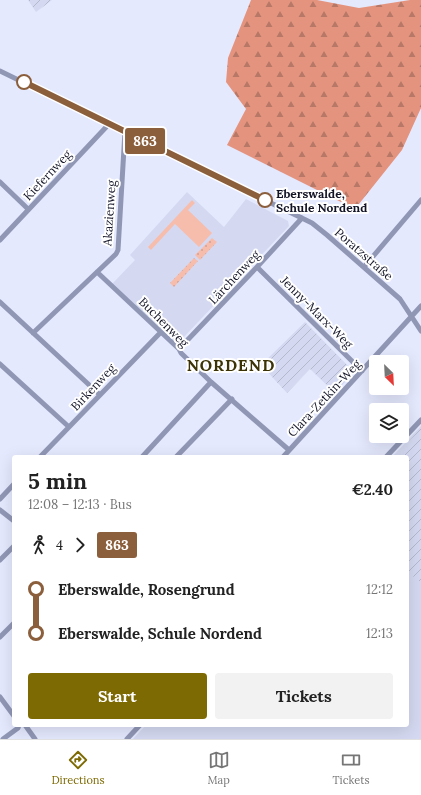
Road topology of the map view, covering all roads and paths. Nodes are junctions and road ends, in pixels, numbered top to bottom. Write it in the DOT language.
graph roads {
  1 [pos="0,71"];
  2 [pos="109,124"];
  3 [pos="125,131"];
  4 [pos="0,182"];
  5 [pos="421,200"];
  6 [pos="28,209"];
  7 [pos="302,218"];
  8 [pos="0,240"];
  9 [pos="258,267"];
  10 [pos="364,267"];
  11 [pos="97,272"];
  12 [pos="0,302"];
  13 [pos="421,306"];
  14 [pos="413,316"];
  15 [pos="421,331"];
  16 [pos="160,332"];
  17 [pos="33,333"];
  18 [pos="179,348"];
  19 [pos="0,364"];
  20 [pos="362,371"];
  21 [pos="211,382"];
  22 [pos="100,395"];
  23 [pos="232,399"];
  24 [pos="421,420"];
  25 [pos="69,427"];
  26 [pos="289,450"];
  27 [pos="42,455"];
  28 [pos="144,455"];
  29 [pos="178,455"];
  30 [pos="285,455"];
  31 [pos="388,455"];
  32 [pos="12,486"];
  33 [pos="0,499"];
  34 [pos="0,510"];
  35 [pos="12,519"];
  36 [pos="12,548"];
  37 [pos="0,560"];
  38 [pos="12,625"];
  39 [pos="0,637"];
  40 [pos="0,697"];
  41 [pos="12,713"];
  42 [pos="19,727"];
  43 [pos="27,727"];
  44 [pos="138,727"];
  45 [pos="3,739"];
  46 [pos="36,739"];
  47 [pos="127,739"];
  1 -- 2 [label="street, Poratzstraße"];
  2 -- 3 [label="street, Poratzstraße"];
  2 -- 6 [label="street, Kiefernweg"];
  3 -- 7 [label="street, Poratzstraße"];
  3 -- 11 [label="street, Akazienweg"];
  4 -- 6 [label="street"];
  5 -- 10 [label="street"];
  6 -- 8 [label="street, Kiefernweg"];
  7 -- 9 [label="street, Lärchenweg"];
  7 -- 10 [label="street, Poratzstraße"];
  9 -- 18 [label="street, Lärchenweg"];
  9 -- 20 [label="street, Jenny-Marx-Weg"];
  10 -- 14 [label="street, Poratzstraße"];
  11 -- 16 [label="street, Buchenweg"];
  11 -- 17 [label="street, Akazienweg"];
  12 -- 17 [label="street"];
  13 -- 14 [label="street, Clara-Zetkin-Weg"];
  14 -- 15 [label="street, Poratzstraße"];
  14 -- 20 [label="street, Clara-Zetkin-Weg"];
  16 -- 18 [label="street, Buchenweg"];
  16 -- 22 [label="street, Birkenweg"];
  17 -- 22 [label="street"];
  18 -- 21 [label="street, Buchenweg"];
  19 -- 25 [label="street"];
  20 -- 26 [label="street, Clara-Zetkin-Weg"];
  21 -- 23 [label="street, Buchenweg"];
  21 -- 28 [label="street"];
  22 -- 25 [label="street, Birkenweg"];
  23 -- 26 [label="street, Buchenweg"];
  23 -- 29 [label="street"];
  24 -- 31 [label="street"];
  25 -- 27 [label="street, Birkenweg"];
  26 -- 30 [label="street, Clara-Zetkin-Weg"];
  32 -- 33 [label="street"];
  34 -- 35 [label="street"];
  36 -- 37 [label="street"];
  38 -- 39 [label="street"];
  40 -- 41 [label="street"];
  42 -- 45 [label="street"];
  43 -- 46 [label="street"];
  44 -- 47 [label="street"];
}
